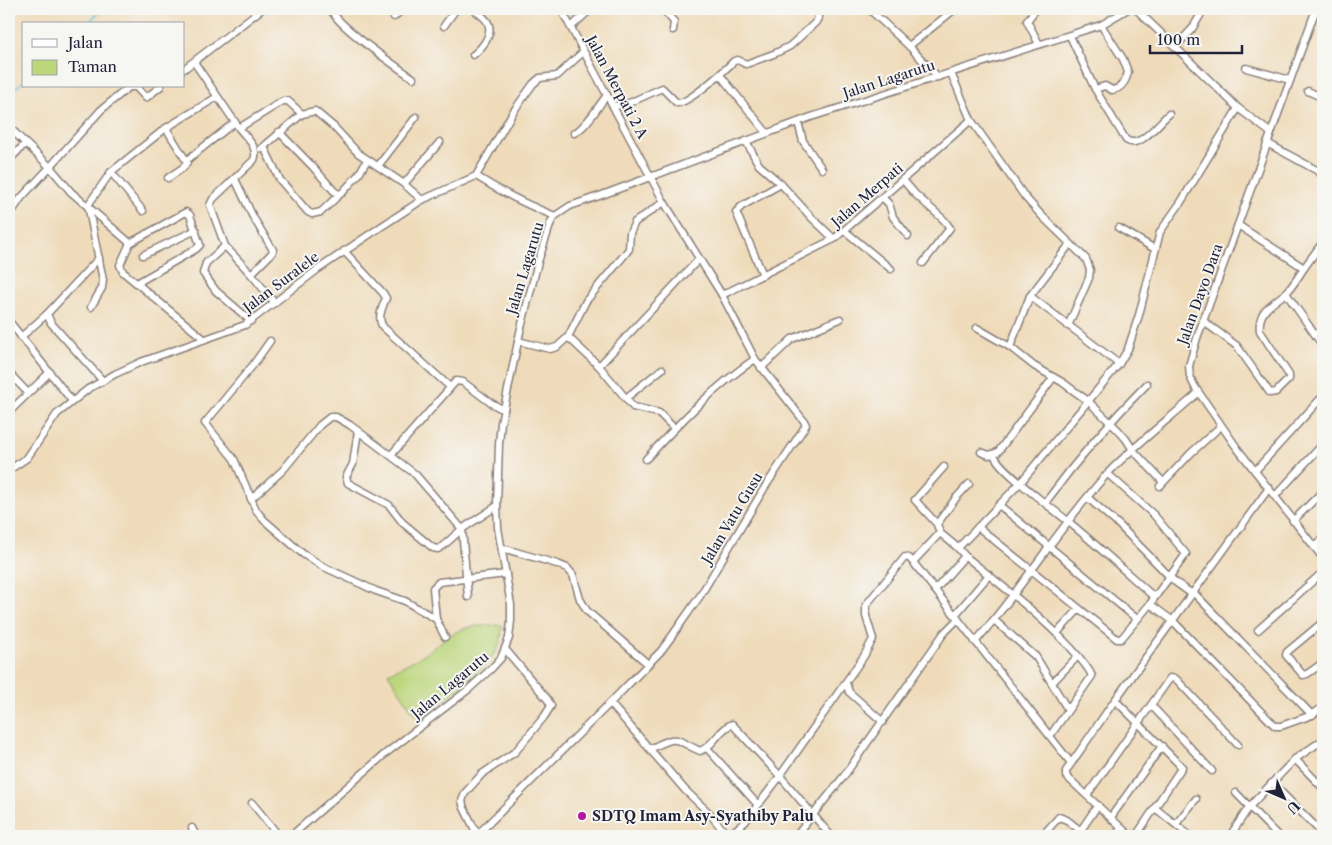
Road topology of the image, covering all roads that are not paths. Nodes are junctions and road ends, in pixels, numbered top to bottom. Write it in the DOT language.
graph roads {
  1 [pos="262,9"];
  2 [pos="331,9"];
  3 [pos="403,9"];
  4 [pos="456,9"];
  5 [pos="474,9"];
  6 [pos="561,9"];
  7 [pos="591,9"];
  8 [pos="663,9"];
  9 [pos="816,9"];
  10 [pos="869,9"];
  11 [pos="882,9"];
  12 [pos="955,9"];
  13 [pos="1036,9"];
  14 [pos="1128,9"];
  15 [pos="1136,9"];
  16 [pos="1204,9"];
  17 [pos="1316,9"];
  18 [pos="877,15"];
  19 [pos="394,17"];
  20 [pos="1101,25"];
  21 [pos="444,26"];
  22 [pos="571,27"];
  23 [pos="673,30"];
  24 [pos="1070,36"];
  25 [pos="1039,44"];
  26 [pos="909,46"];
  27 [pos="1176,46"];
  28 [pos="583,52"];
  29 [pos="473,55"];
  30 [pos="194,62"];
  31 [pos="185,68"];
  32 [pos="1246,68"];
  33 [pos="951,73"];
  34 [pos="720,75"];
  35 [pos="938,77"];
  36 [pos="413,78"];
  37 [pos="1290,80"];
  38 [pos="128,88"];
  39 [pos="137,88"];
  40 [pos="158,88"];
  41 [pos="1095,89"];
  42 [pos="1308,91"];
  43 [pos="607,95"];
  44 [pos="217,97"];
  45 [pos="1323,98"];
  46 [pos="613,106"];
  47 [pos="1238,108"];
  48 [pos="302,114"];
  49 [pos="1169,114"];
  50 [pos="416,117"];
  51 [pos="971,120"];
  52 [pos="798,122"];
  53 [pos="237,125"];
  54 [pos="166,128"];
  55 [pos="12,130"];
  56 [pos="280,132"];
  57 [pos="574,133"];
  58 [pos="767,133"];
  59 [pos="1271,133"];
  60 [pos="746,140"];
  61 [pos="440,142"];
  62 [pos="1267,143"];
  63 [pos="25,144"];
  64 [pos="264,147"];
  65 [pos="256,152"];
  66 [pos="9,160"];
  67 [pos="187,160"];
  68 [pos="367,160"];
  69 [pos="378,166"];
  70 [pos="50,167"];
  71 [pos="1321,168"];
  72 [pos="822,169"];
  73 [pos="111,172"];
  74 [pos="476,176"];
  75 [pos="1323,176"];
  76 [pos="651,177"];
  77 [pos="168,178"];
  78 [pos="235,179"];
  79 [pos="903,180"];
  80 [pos="404,184"];
  81 [pos="781,184"];
  82 [pos="340,194"];
  83 [pos="883,198"];
  84 [pos="422,200"];
  85 [pos="664,202"];
  86 [pos="88,205"];
  87 [pos="143,211"];
  88 [pos="9,213"];
  89 [pos="555,216"];
  90 [pos="1238,225"];
  91 [pos="1119,228"];
  92 [pos="196,230"];
  93 [pos="845,231"];
  94 [pos="908,236"];
  95 [pos="834,239"];
  96 [pos="1323,242"];
  97 [pos="130,243"];
  98 [pos="1070,244"];
  99 [pos="225,246"];
  100 [pos="1155,249"];
  101 [pos="344,251"];
  102 [pos="143,255"];
  103 [pos="99,258"];
  104 [pos="699,259"];
  105 [pos="923,263"];
  106 [pos="1304,268"];
  107 [pos="891,269"];
  108 [pos="251,274"];
  109 [pos="763,275"];
  110 [pos="136,284"];
  111 [pos="1286,293"];
  112 [pos="722,295"];
  113 [pos="1030,296"];
  114 [pos="274,303"];
  115 [pos="91,307"];
  116 [pos="47,314"];
  117 [pos="840,319"];
  118 [pos="251,321"];
  119 [pos="1203,321"];
  120 [pos="9,323"];
  121 [pos="1068,326"];
  122 [pos="977,328"];
  123 [pos="22,337"];
  124 [pos="568,337"];
  125 [pos="204,339"];
  126 [pos="270,341"];
  127 [pos="518,341"];
  128 [pos="1323,346"];
  129 [pos="1010,347"];
  130 [pos="755,359"];
  131 [pos="1119,364"];
  132 [pos="599,366"];
  133 [pos="761,368"];
  134 [pos="662,369"];
  135 [pos="50,372"];
  136 [pos="9,373"];
  137 [pos="1053,378"];
  138 [pos="103,381"];
  139 [pos="1147,384"];
  140 [pos="450,387"];
  141 [pos="28,392"];
  142 [pos="1198,392"];
  143 [pos="1323,396"];
  144 [pos="626,398"];
  145 [pos="72,401"];
  146 [pos="1088,401"];
  147 [pos="504,410"];
  148 [pos="9,412"];
  149 [pos="1110,422"];
  150 [pos="1221,426"];
  151 [pos="674,428"];
  152 [pos="358,431"];
  153 [pos="1323,444"];
  154 [pos="1133,450"];
  155 [pos="981,452"];
  156 [pos="994,454"];
  157 [pos="391,455"];
  158 [pos="646,459"];
  159 [pos="944,467"];
  160 [pos="9,470"];
  161 [pos="1255,471"];
  162 [pos="1108,474"];
  163 [pos="1021,482"];
  164 [pos="969,484"];
  165 [pos="1269,488"];
  166 [pos="1323,491"];
  167 [pos="1276,496"];
  168 [pos="1088,498"];
  169 [pos="251,499"];
  170 [pos="1045,503"];
  171 [pos="999,505"];
  172 [pos="497,506"];
  173 [pos="1294,521"];
  174 [pos="1069,522"];
  175 [pos="937,524"];
  176 [pos="978,527"];
  177 [pos="462,529"];
  178 [pos="940,533"];
  179 [pos="1323,539"];
  180 [pos="1050,547"];
  181 [pos="1314,547"];
  182 [pos="502,548"];
  183 [pos="958,548"];
  184 [pos="965,556"];
  185 [pos="1323,558"];
  186 [pos="913,562"];
  187 [pos="1032,572"];
  188 [pos="1323,572"];
  189 [pos="506,574"];
  190 [pos="989,575"];
  191 [pos="1170,577"];
  192 [pos="467,578"];
  193 [pos="935,590"];
  194 [pos="1192,593"];
  195 [pos="1014,596"];
  196 [pos="468,597"];
  197 [pos="1154,597"];
  198 [pos="1150,604"];
  199 [pos="1079,609"];
  200 [pos="957,617"];
  201 [pos="436,619"];
  202 [pos="1137,619"];
  203 [pos="994,620"];
  204 [pos="1172,621"];
  205 [pos="1323,622"];
  206 [pos="1258,630"];
  207 [pos="1057,633"];
  208 [pos="445,636"];
  209 [pos="974,642"];
  210 [pos="505,649"];
  211 [pos="1078,656"];
  212 [pos="1323,663"];
  213 [pos="648,664"];
  214 [pos="846,683"];
  215 [pos="1052,683"];
  216 [pos="1115,700"];
  217 [pos="610,703"];
  218 [pos="1151,705"];
  219 [pos="1323,707"];
  220 [pos="1068,710"];
  221 [pos="1312,715"];
  222 [pos="883,722"];
  223 [pos="1138,723"];
  224 [pos="1050,736"];
  225 [pos="1323,740"];
  226 [pos="1238,745"];
  227 [pos="1162,746"];
  228 [pos="707,748"];
  229 [pos="650,749"];
  230 [pos="1295,759"];
  231 [pos="1071,763"];
  232 [pos="1212,771"];
  233 [pos="780,776"];
  234 [pos="1272,784"];
  235 [pos="1323,786"];
  236 [pos="1236,793"];
  237 [pos="1088,795"];
  238 [pos="1196,799"];
  239 [pos="252,803"];
  240 [pos="758,805"];
  241 [pos="1098,805"];
  242 [pos="1249,807"];
  243 [pos="1155,808"];
  244 [pos="814,816"];
  245 [pos="1111,817"];
  246 [pos="1176,824"];
  247 [pos="192,828"];
  248 [pos="1121,828"];
  249 [pos="1079,833"];
  250 [pos="1321,833"];
  251 [pos="196,836"];
  252 [pos="279,836"];
  253 [pos="291,836"];
  254 [pos="477,836"];
  255 [pos="728,836"];
  256 [pos="796,836"];
  257 [pos="831,836"];
  258 [pos="1042,836"];
  259 [pos="1116,836"];
  260 [pos="1130,836"];
  261 [pos="1136,836"];
  262 [pos="1190,836"];
  263 [pos="1230,836"];
  264 [pos="1278,836"];
  1 -- 30 [label="street"];
  2 -- 36 [label="street"];
  3 -- 19 [label="street"];
  4 -- 21 [label="street"];
  5 -- 29 [label="street"];
  6 -- 22 [label="street, Jalan Merpati 2 A"];
  7 -- 22 [label="street"];
  8 -- 23 [label="street"];
  9 -- 34 [label="street"];
  10 -- 18 [label="street"];
  11 -- 18 [label="street"];
  12 -- 26 [label="street"];
  13 -- 25 [label="street"];
  14 -- 20 [label="street, Jalan Lagarutu"];
  15 -- 27 [label="street"];
  16 -- 27 [label="street"];
  17 -- 37 [label="street, Jalan Dayo Dara"];
  18 -- 26 [label="street"];
  20 -- 24 [label="street, Jalan Lagarutu"];
  20 -- 41 [label="street"];
  22 -- 28 [label="street, Jalan Merpati 2 A"];
  24 -- 25 [label="street, Jalan Lagarutu"];
  24 -- 41 [label="street"];
  25 -- 33 [label="street, Jalan Lagarutu"];
  26 -- 35 [label="street"];
  27 -- 47 [label="street"];
  28 -- 43 [label="street, Jalan Merpati 2 A"];
  28 -- 74 [label="street"];
  30 -- 31 [label="street"];
  30 -- 44 [label="street"];
  32 -- 37 [label="street"];
  33 -- 35 [label="street, Jalan Lagarutu"];
  33 -- 51 [label="street"];
  34 -- 46 [label="street"];
  34 -- 58 [label="street"];
  35 -- 52 [label="street, Jalan Lagarutu"];
  37 -- 59 [label="street, Jalan Dayo Dara"];
  38 -- 70 [label="street"];
  39 -- 40 [label="street"];
  41 -- 49 [label="street"];
  42 -- 45 [label="street"];
  43 -- 46 [label="street, Jalan Merpati 2 A"];
  43 -- 57 [label="street"];
  44 -- 53 [label="street"];
  44 -- 54 [label="street"];
  46 -- 76 [label="street, Jalan Merpati 2 A"];
  47 -- 59 [label="street"];
  47 -- 100 [label="street"];
  48 -- 53 [label="street"];
  48 -- 56 [label="street"];
  48 -- 68 [label="street"];
  50 -- 69 [label="street"];
  51 -- 79 [label="street, Jalan Merpati"];
  51 -- 98 [label="street"];
  52 -- 58 [label="street, Jalan Lagarutu"];
  52 -- 72 [label="street"];
  53 -- 65 [label="street"];
  53 -- 67 [label="street"];
  54 -- 67 [label="street"];
  54 -- 73 [label="street"];
  55 -- 63 [label="street"];
  56 -- 64 [label="street"];
  56 -- 82 [label="street"];
  58 -- 60 [label="street, Jalan Lagarutu"];
  59 -- 62 [label="street, Jalan Dayo Dara"];
  60 -- 76 [label="street, Jalan Lagarutu"];
  60 -- 81 [label="street"];
  61 -- 80 [label="street"];
  62 -- 71 [label="street"];
  62 -- 90 [label="street, Jalan Dayo Dara"];
  63 -- 66 [label="street"];
  63 -- 70 [label="street"];
  64 -- 65 [label="street"];
  64 -- 82 [label="street"];
  65 -- 78 [label="street"];
  67 -- 77 [label="street"];
  68 -- 69 [label="street"];
  68 -- 82 [label="street"];
  69 -- 80 [label="street"];
  70 -- 86 [label="street"];
  70 -- 88 [label="street"];
  71 -- 75 [label="street"];
  73 -- 86 [label="street"];
  73 -- 87 [label="street"];
  74 -- 84 [label="street, Jalan Suralele"];
  74 -- 89 [label="street"];
  76 -- 85 [label="street, Jalan Vatu Gusu"];
  76 -- 89 [label="street, Jalan Lagarutu"];
  78 -- 99 [label="street"];
  78 -- 108 [label="street"];
  79 -- 83 [label="street, Jalan Merpati"];
  79 -- 105 [label="street"];
  80 -- 84 [label="street"];
  81 -- 95 [label="street"];
  81 -- 109 [label="street"];
  83 -- 93 [label="street, Jalan Merpati"];
  83 -- 94 [label="street"];
  84 -- 101 [label="street, Jalan Suralele"];
  85 -- 104 [label="street, Jalan Vatu Gusu"];
  85 -- 124 [label="street"];
  86 -- 97 [label="street"];
  86 -- 103 [label="street"];
  89 -- 127 [label="street, Jalan Lagarutu"];
  90 -- 106 [label="street"];
  90 -- 119 [label="street, Jalan Dayo Dara"];
  91 -- 100 [label="street"];
  92 -- 97 [label="street"];
  92 -- 102 [label="street"];
  92 -- 110 [label="street"];
  93 -- 95 [label="street, Jalan Merpati"];
  93 -- 107 [label="street"];
  95 -- 109 [label="street, Jalan Merpati"];
  96 -- 106 [label="street"];
  97 -- 110 [label="street"];
  98 -- 113 [label="street"];
  98 -- 121 [label="street"];
  99 -- 108 [label="street"];
  99 -- 118 [label="street"];
  100 -- 131 [label="street"];
  101 -- 114 [label="street, Jalan Suralele"];
  101 -- 140 [label="street"];
  103 -- 115 [label="street"];
  103 -- 116 [label="street"];
  104 -- 112 [label="street, Jalan Vatu Gusu"];
  104 -- 132 [label="street"];
  106 -- 111 [label="street"];
  108 -- 114 [label="street"];
  109 -- 112 [label="street, Jalan Merpati"];
  110 -- 125 [label="street"];
  111 -- 119 [label="street"];
  111 -- 128 [label="street"];
  112 -- 130 [label="street, Jalan Vatu Gusu"];
  113 -- 121 [label="street"];
  113 -- 129 [label="street"];
  114 -- 118 [label="street, Jalan Suralele"];
  116 -- 123 [label="street"];
  116 -- 138 [label="street"];
  117 -- 133 [label="street"];
  118 -- 125 [label="street, Jalan Suralele"];
  119 -- 142 [label="street, Jalan Dayo Dara"];
  120 -- 123 [label="street"];
  121 -- 131 [label="street"];
  122 -- 129 [label="street"];
  123 -- 135 [label="street"];
  124 -- 127 [label="street"];
  124 -- 132 [label="street"];
  125 -- 138 [label="street, Jalan Suralele"];
  126 -- 169 [label="street"];
  127 -- 147 [label="street, Jalan Lagarutu"];
  129 -- 137 [label="street"];
  130 -- 133 [label="street, Jalan Vatu Gusu"];
  130 -- 151 [label="street"];
  131 -- 146 [label="street"];
  132 -- 144 [label="street"];
  133 -- 213 [label="street, Jalan Vatu Gusu"];
  134 -- 144 [label="street"];
  135 -- 141 [label="street"];
  135 -- 145 [label="street"];
  136 -- 141 [label="street"];
  137 -- 146 [label="street"];
  137 -- 156 [label="street"];
  138 -- 145 [label="street, Jalan Suralele"];
  139 -- 149 [label="street"];
  140 -- 147 [label="street"];
  140 -- 157 [label="street"];
  141 -- 148 [label="street"];
  142 -- 150 [label="street, Jalan Dayo Dara"];
  142 -- 154 [label="street"];
  143 -- 161 [label="street"];
  144 -- 151 [label="street"];
  145 -- 160 [label="street, Jalan Suralele"];
  146 -- 149 [label="street"];
  146 -- 163 [label="street"];
  147 -- 172 [label="street, Jalan Lagarutu"];
  149 -- 154 [label="street"];
  149 -- 170 [label="street"];
  150 -- 154 [label="street"];
  150 -- 161 [label="street, Jalan Dayo Dara"];
  151 -- 158 [label="street"];
  152 -- 157 [label="street"];
  152 -- 169 [label="street"];
  152 -- 177 [label="street"];
  153 -- 167 [label="street"];
  154 -- 162 [label="street"];
  155 -- 156 [label="street"];
  156 -- 163 [label="street"];
  157 -- 177 [label="street"];
  159 -- 175 [label="street"];
  161 -- 165 [label="street, Jalan Dayo Dara"];
  162 -- 168 [label="street"];
  162 -- 191 [label="street"];
  163 -- 170 [label="street"];
  163 -- 171 [label="street"];
  164 -- 175 [label="street"];
  165 -- 167 [label="street, Jalan Dayo Dara"];
  165 -- 194 [label="street"];
  166 -- 173 [label="street"];
  167 -- 173 [label="street, Jalan Dayo Dara"];
  168 -- 174 [label="street"];
  168 -- 191 [label="street"];
  169 -- 201 [label="street"];
  170 -- 174 [label="street"];
  171 -- 176 [label="street"];
  171 -- 180 [label="street"];
  172 -- 177 [label="street"];
  172 -- 182 [label="street, Jalan Lagarutu"];
  173 -- 181 [label="street, Jalan Dayo Dara"];
  174 -- 180 [label="street"];
  174 -- 197 [label="street"];
  175 -- 178 [label="street"];
  176 -- 183 [label="street"];
  176 -- 187 [label="street"];
  177 -- 192 [label="street"];
  178 -- 183 [label="street"];
  178 -- 186 [label="street"];
  179 -- 181 [label="street"];
  180 -- 187 [label="street"];
  180 -- 202 [label="street"];
  181 -- 185 [label="street, Jalan Dayo Dara"];
  182 -- 189 [label="street, Jalan Lagarutu"];
  182 -- 213 [label="street"];
  183 -- 184 [label="street"];
  184 -- 190 [label="street"];
  184 -- 193 [label="street"];
  186 -- 193 [label="street"];
  186 -- 214 [label="street"];
  187 -- 195 [label="street"];
  187 -- 199 [label="street"];
  188 -- 206 [label="street"];
  189 -- 192 [label="street"];
  189 -- 210 [label="street, Jalan Lagarutu"];
  190 -- 195 [label="street"];
  190 -- 200 [label="street"];
  191 -- 194 [label="street"];
  191 -- 197 [label="street"];
  192 -- 196 [label="street"];
  192 -- 201 [label="street"];
  193 -- 200 [label="street"];
  194 -- 204 [label="street"];
  194 -- 221 [label="street"];
  195 -- 203 [label="street"];
  195 -- 207 [label="street"];
  197 -- 198 [label="street"];
  198 -- 202 [label="street"];
  198 -- 204 [label="street"];
  199 -- 202 [label="street"];
  199 -- 207 [label="street"];
  200 -- 209 [label="street"];
  200 -- 222 [label="street"];
  201 -- 208 [label="street"];
  203 -- 209 [label="street"];
  203 -- 215 [label="street"];
  204 -- 216 [label="street"];
  204 -- 221 [label="street"];
  205 -- 212 [label="street"];
  207 -- 211 [label="street"];
  209 -- 224 [label="street"];
  210 -- 253 [label="street, Jalan Lagarutu"];
  210 -- 254 [label="street"];
  211 -- 215 [label="street"];
  211 -- 220 [label="street"];
  213 -- 217 [label="street, Jalan Vatu Gusu"];
  214 -- 222 [label="street"];
  214 -- 233 [label="street"];
  215 -- 220 [label="street"];
  216 -- 223 [label="street"];
  216 -- 231 [label="street"];
  217 -- 229 [label="street"];
  217 -- 254 [label="street, Jalan Vatu Gusu"];
  218 -- 223 [label="street"];
  218 -- 226 [label="street"];
  218 -- 232 [label="street"];
  219 -- 221 [label="street"];
  220 -- 224 [label="street"];
  222 -- 244 [label="street"];
  223 -- 227 [label="street"];
  223 -- 237 [label="street"];
  224 -- 231 [label="street"];
  225 -- 230 [label="street"];
  227 -- 243 [label="street"];
  227 -- 245 [label="street"];
  228 -- 229 [label="street"];
  228 -- 233 [label="street"];
  228 -- 240 [label="street"];
  229 -- 255 [label="street"];
  230 -- 234 [label="street"];
  230 -- 235 [label="street"];
  231 -- 237 [label="street"];
  233 -- 240 [label="street"];
  233 -- 244 [label="street"];
  234 -- 242 [label="street"];
  234 -- 250 [label="street"];
  236 -- 242 [label="street"];
  237 -- 241 [label="street"];
  238 -- 246 [label="street"];
  239 -- 252 [label="street"];
  240 -- 255 [label="street"];
  241 -- 245 [label="street"];
  241 -- 249 [label="street"];
  242 -- 263 [label="street"];
  242 -- 264 [label="street"];
  243 -- 246 [label="street"];
  243 -- 261 [label="street"];
  244 -- 256 [label="street"];
  244 -- 257 [label="street"];
  245 -- 248 [label="street"];
  246 -- 262 [label="street"];
  247 -- 251 [label="street"];
  248 -- 259 [label="street"];
  248 -- 260 [label="street"];
  249 -- 258 [label="street"];
}
